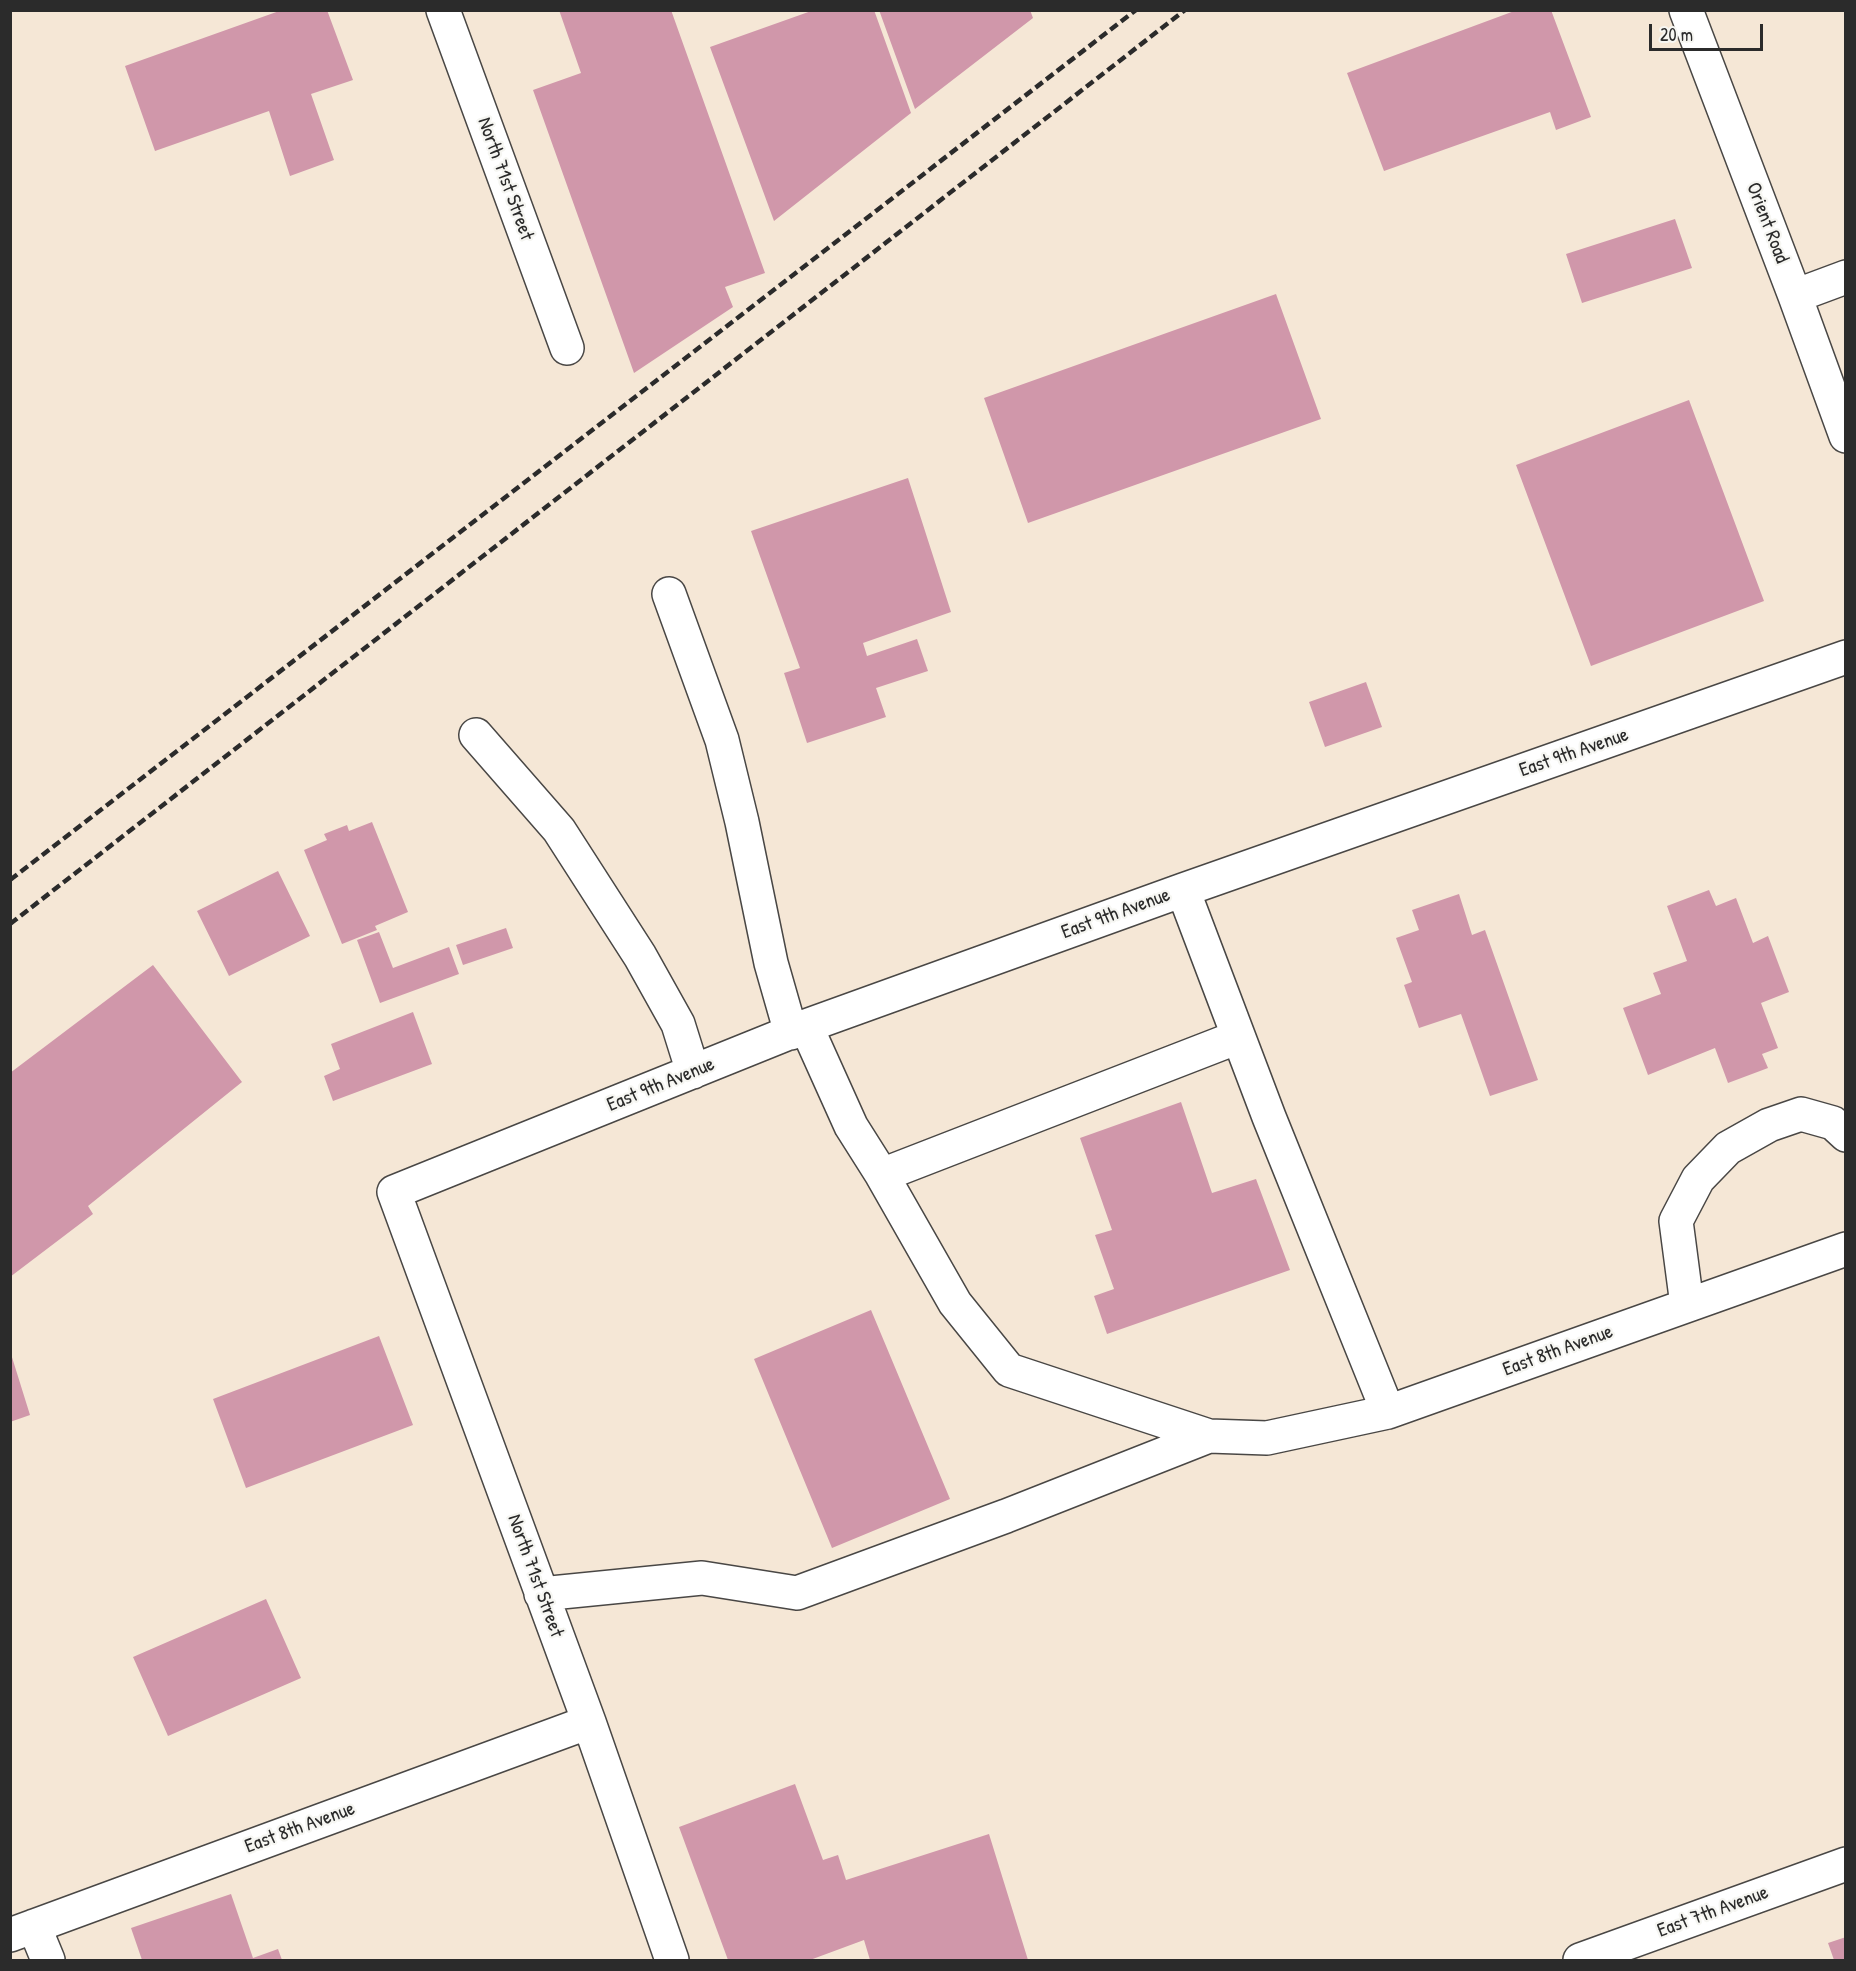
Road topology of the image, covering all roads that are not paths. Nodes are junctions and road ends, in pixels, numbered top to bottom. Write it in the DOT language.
graph roads {
  1 [pos="443,10"];
  2 [pos="1686,10"];
  3 [pos="1845,277"];
  4 [pos="1795,296"];
  5 [pos="567,348"];
  6 [pos="1845,436"];
  7 [pos="669,594"];
  8 [pos="1845,657"];
  9 [pos="476,735"];
  10 [pos="1183,890"];
  11 [pos="799,1030"];
  12 [pos="1238,1037"];
  13 [pos="693,1072"];
  14 [pos="1845,1135"];
  15 [pos="882,1175"];
  16 [pos="394,1192"];
  17 [pos="1845,1249"];
  18 [pos="1687,1305"];
  19 [pos="1388,1412"];
  20 [pos="1209,1436"];
  21 [pos="542,1594"];
  22 [pos="589,1722"];
  23 [pos="1845,1864"];
  24 [pos="22,1930"];
  25 [pos="48,1960"];
  26 [pos="672,1960"];
  27 [pos="1580,1960"];
  1 -- 5 [label="street, North 71st Street"];
  2 -- 4 [label="street, Orient Road"];
  3 -- 4 [label="street"];
  4 -- 6 [label="street, Orient Road"];
  7 -- 11 [label="street"];
  8 -- 10 [label="street, East 9th Avenue"];
  9 -- 13 [label="street"];
  10 -- 11 [label="street, East 9th Avenue"];
  10 -- 12 [label="street"];
  11 -- 13 [label="street, East 9th Avenue"];
  11 -- 15 [label="street"];
  12 -- 15 [label="street"];
  12 -- 19 [label="street"];
  13 -- 16 [label="street, East 9th Avenue"];
  14 -- 18 [label="street"];
  15 -- 20 [label="street"];
  16 -- 21 [label="street, North 71st Street"];
  17 -- 18 [label="street, East 8th Avenue"];
  18 -- 19 [label="street, East 8th Avenue"];
  19 -- 20 [label="street, East 8th Avenue"];
  20 -- 21 [label="street"];
  21 -- 22 [label="street, North 71st Street"];
  22 -- 24 [label="street, East 8th Avenue"];
  22 -- 26 [label="street, North 71st Street"];
  23 -- 27 [label="street, East 7th Avenue"];
  24 -- 25 [label="street"];
}
